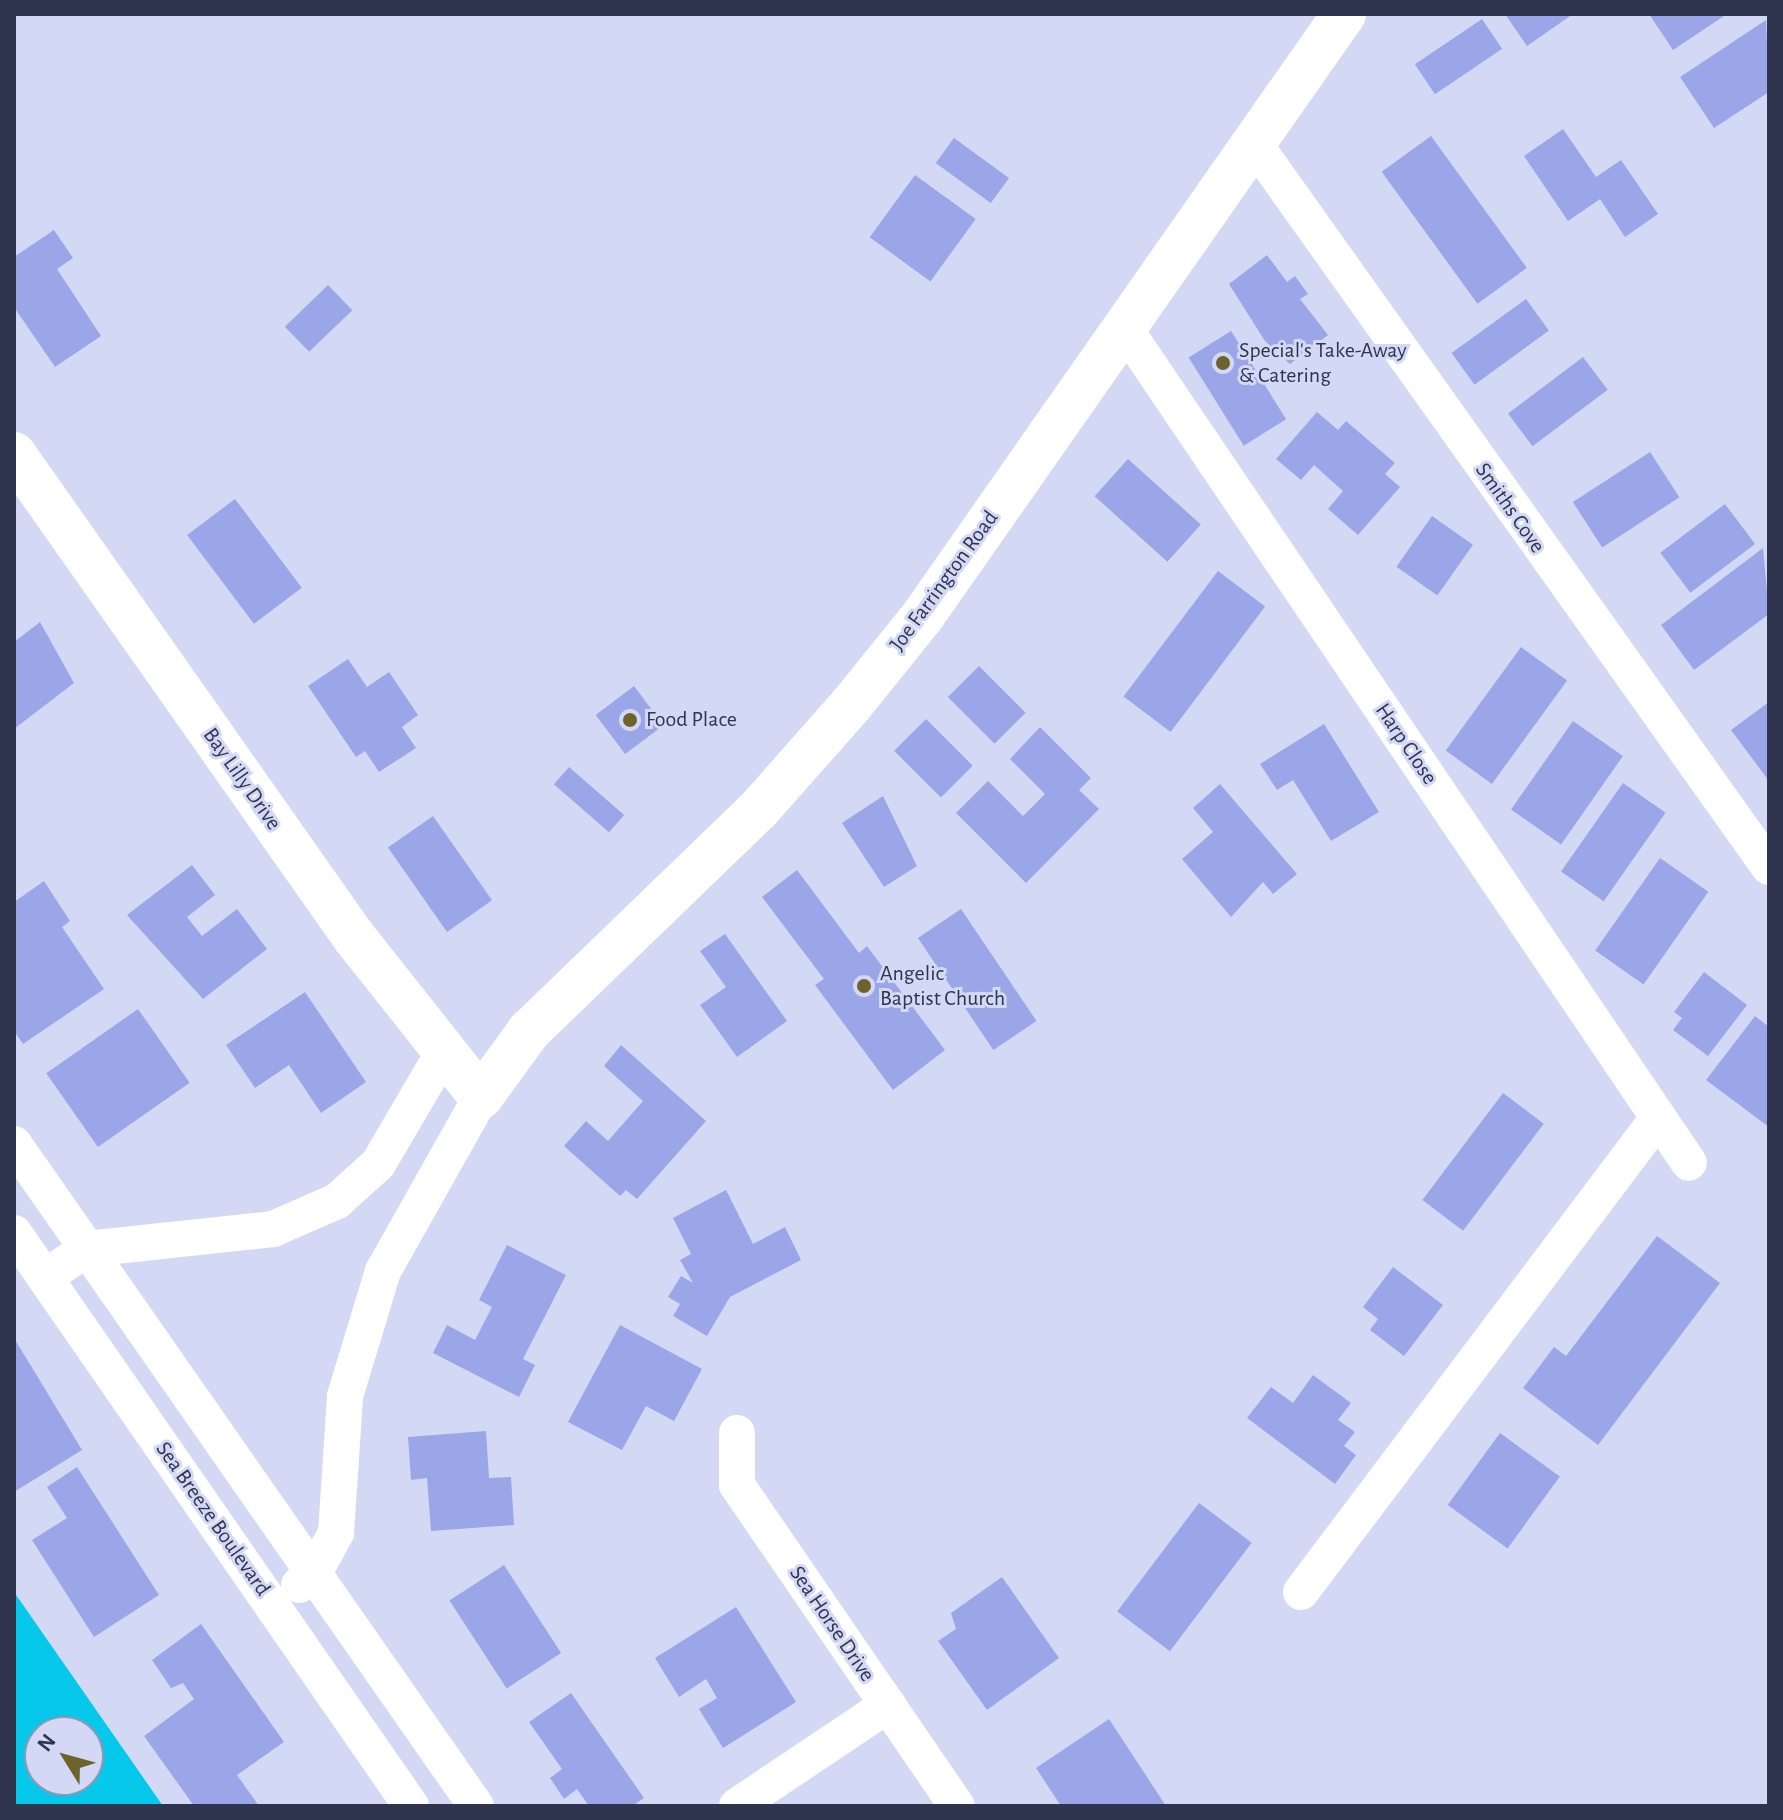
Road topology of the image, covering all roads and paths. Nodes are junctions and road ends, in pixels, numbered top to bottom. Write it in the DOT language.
graph roads {
  1 [pos="1344,14"];
  2 [pos="1253,142"];
  3 [pos="1123,326"];
  4 [pos="14,454"];
  5 [pos="1769,867"];
  6 [pos="443,1053"];
  7 [pos="481,1097"];
  8 [pos="1658,1118"];
  9 [pos="14,1144"];
  10 [pos="1689,1163"];
  11 [pos="360,1184"];
  12 [pos="405,1226"];
  13 [pos="14,1233"];
  14 [pos="87,1249"];
  15 [pos="45,1277"];
  16 [pos="737,1433"];
  17 [pos="314,1573"];
  18 [pos="1301,1592"];
  19 [pos="272,1605"];
  20 [pos="888,1705"];
  21 [pos="411,1806"];
  22 [pos="476,1806"];
  23 [pos="737,1806"];
  24 [pos="957,1806"];
  1 -- 2 [label="main road, Joe Farrington Road"];
  2 -- 3 [label="main road, Joe Farrington Road"];
  2 -- 5 [label="street, Smiths Cove"];
  3 -- 7 [label="main road, Joe Farrington Road"];
  3 -- 8 [label="street, Harp Close"];
  4 -- 6 [label="main road, Bay Lilly Drive"];
  6 -- 7 [label="main road, Bay Lilly Drive"];
  6 -- 11 [label="street"];
  7 -- 12 [label="street"];
  8 -- 10 [label="street, Harp Close"];
  8 -- 18 [label="street"];
  9 -- 14 [label="street"];
  11 -- 12 [label="street"];
  11 -- 14 [label="street"];
  12 -- 17 [label="street"];
  13 -- 15 [label="street, Sea Breeze Boulevard"];
  14 -- 15 [label="street"];
  14 -- 17 [label="street"];
  15 -- 19 [label="street, Sea Breeze Boulevard"];
  16 -- 20 [label="street, Sea Horse Drive"];
  17 -- 19 [label="street"];
  17 -- 22 [label="street"];
  19 -- 21 [label="street, Sea Breeze Boulevard"];
  20 -- 23 [label="street"];
  20 -- 24 [label="street, Sea Horse Drive"];
}
